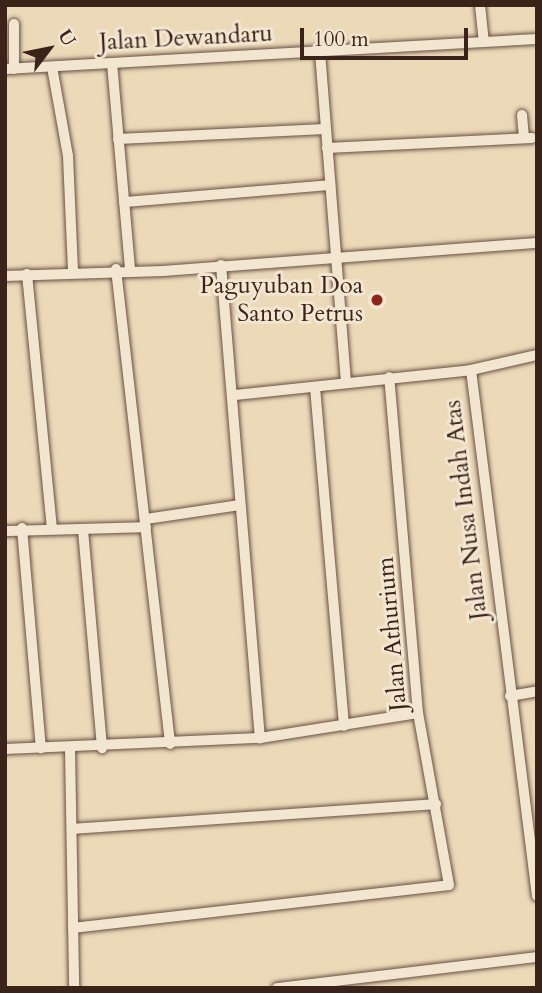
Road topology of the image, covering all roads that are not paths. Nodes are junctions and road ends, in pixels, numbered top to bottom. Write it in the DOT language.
graph roads {
  1 [pos="480,5"];
  2 [pos="14,24"];
  3 [pos="537,39"];
  4 [pos="484,42"];
  5 [pos="320,51"];
  6 [pos="112,63"];
  7 [pos="52,67"];
  8 [pos="10,69"];
  9 [pos="522,115"];
  10 [pos="325,129"];
  11 [pos="118,139"];
  12 [pos="327,148"];
  13 [pos="330,185"];
  14 [pos="124,202"];
  15 [pos="537,243"];
  16 [pos="334,255"];
  17 [pos="221,265"];
  18 [pos="130,268"];
  19 [pos="117,269"];
  20 [pos="73,271"];
  21 [pos="27,274"];
  22 [pos="5,276"];
  23 [pos="537,355"];
  24 [pos="471,370"];
  25 [pos="389,377"];
  26 [pos="346,380"];
  27 [pos="315,387"];
  28 [pos="235,395"];
  29 [pos="240,505"];
  30 [pos="146,523"];
  31 [pos="22,528"];
  32 [pos="52,528"];
  33 [pos="83,530"];
  34 [pos="5,531"];
  35 [pos="537,691"];
  36 [pos="510,695"];
  37 [pos="418,713"];
  38 [pos="344,726"];
  39 [pos="260,738"];
  40 [pos="170,744"];
  41 [pos="41,748"];
  42 [pos="70,748"];
  43 [pos="102,748"];
  44 [pos="5,749"];
  45 [pos="436,804"];
  46 [pos="72,829"];
  47 [pos="537,896"];
  48 [pos="73,928"];
  49 [pos="537,957"];
  50 [pos="74,988"];
  51 [pos="277,988"];
  1 -- 4 [label="street"];
  2 -- 8 [label="street"];
  3 -- 4 [label="street, Jalan Dewandaru"];
  4 -- 5 [label="street, Jalan Dewandaru"];
  5 -- 6 [label="street, Jalan Dewandaru"];
  5 -- 10 [label="street"];
  6 -- 7 [label="street, Jalan Dewandaru"];
  6 -- 11 [label="street"];
  7 -- 8 [label="street, Jalan Dewandaru"];
  7 -- 20 [label="street"];
  9 -- 12 [label="street"];
  10 -- 11 [label="street"];
  10 -- 12 [label="street"];
  11 -- 14 [label="street"];
  12 -- 13 [label="street"];
  13 -- 14 [label="street"];
  13 -- 16 [label="street"];
  14 -- 18 [label="street"];
  15 -- 16 [label="street"];
  16 -- 17 [label="street"];
  16 -- 26 [label="street"];
  17 -- 18 [label="street"];
  17 -- 28 [label="street"];
  18 -- 19 [label="street"];
  19 -- 20 [label="street"];
  19 -- 30 [label="street"];
  20 -- 21 [label="street"];
  21 -- 22 [label="street"];
  21 -- 32 [label="street"];
  23 -- 24 [label="street"];
  24 -- 25 [label="street"];
  24 -- 36 [label="street, Jalan Nusa Indah Atas"];
  25 -- 26 [label="street"];
  25 -- 37 [label="street, Jalan Athurium"];
  26 -- 27 [label="street"];
  27 -- 28 [label="street"];
  27 -- 38 [label="street"];
  28 -- 29 [label="street"];
  29 -- 30 [label="street"];
  29 -- 39 [label="street"];
  30 -- 33 [label="street"];
  30 -- 40 [label="street"];
  31 -- 32 [label="street"];
  31 -- 34 [label="street"];
  31 -- 41 [label="street"];
  32 -- 33 [label="street"];
  33 -- 43 [label="street"];
  35 -- 36 [label="street"];
  36 -- 47 [label="street, Jalan Nusa Indah Atas"];
  37 -- 38 [label="street"];
  37 -- 45 [label="street, Jalan Athurium"];
  38 -- 39 [label="street"];
  39 -- 40 [label="street"];
  40 -- 43 [label="street"];
  41 -- 42 [label="street"];
  41 -- 44 [label="street"];
  42 -- 43 [label="street"];
  42 -- 46 [label="street"];
  45 -- 46 [label="street"];
  45 -- 48 [label="street, Jalan Athurium"];
  46 -- 48 [label="street"];
  48 -- 50 [label="street"];
  49 -- 51 [label="street"];
}
